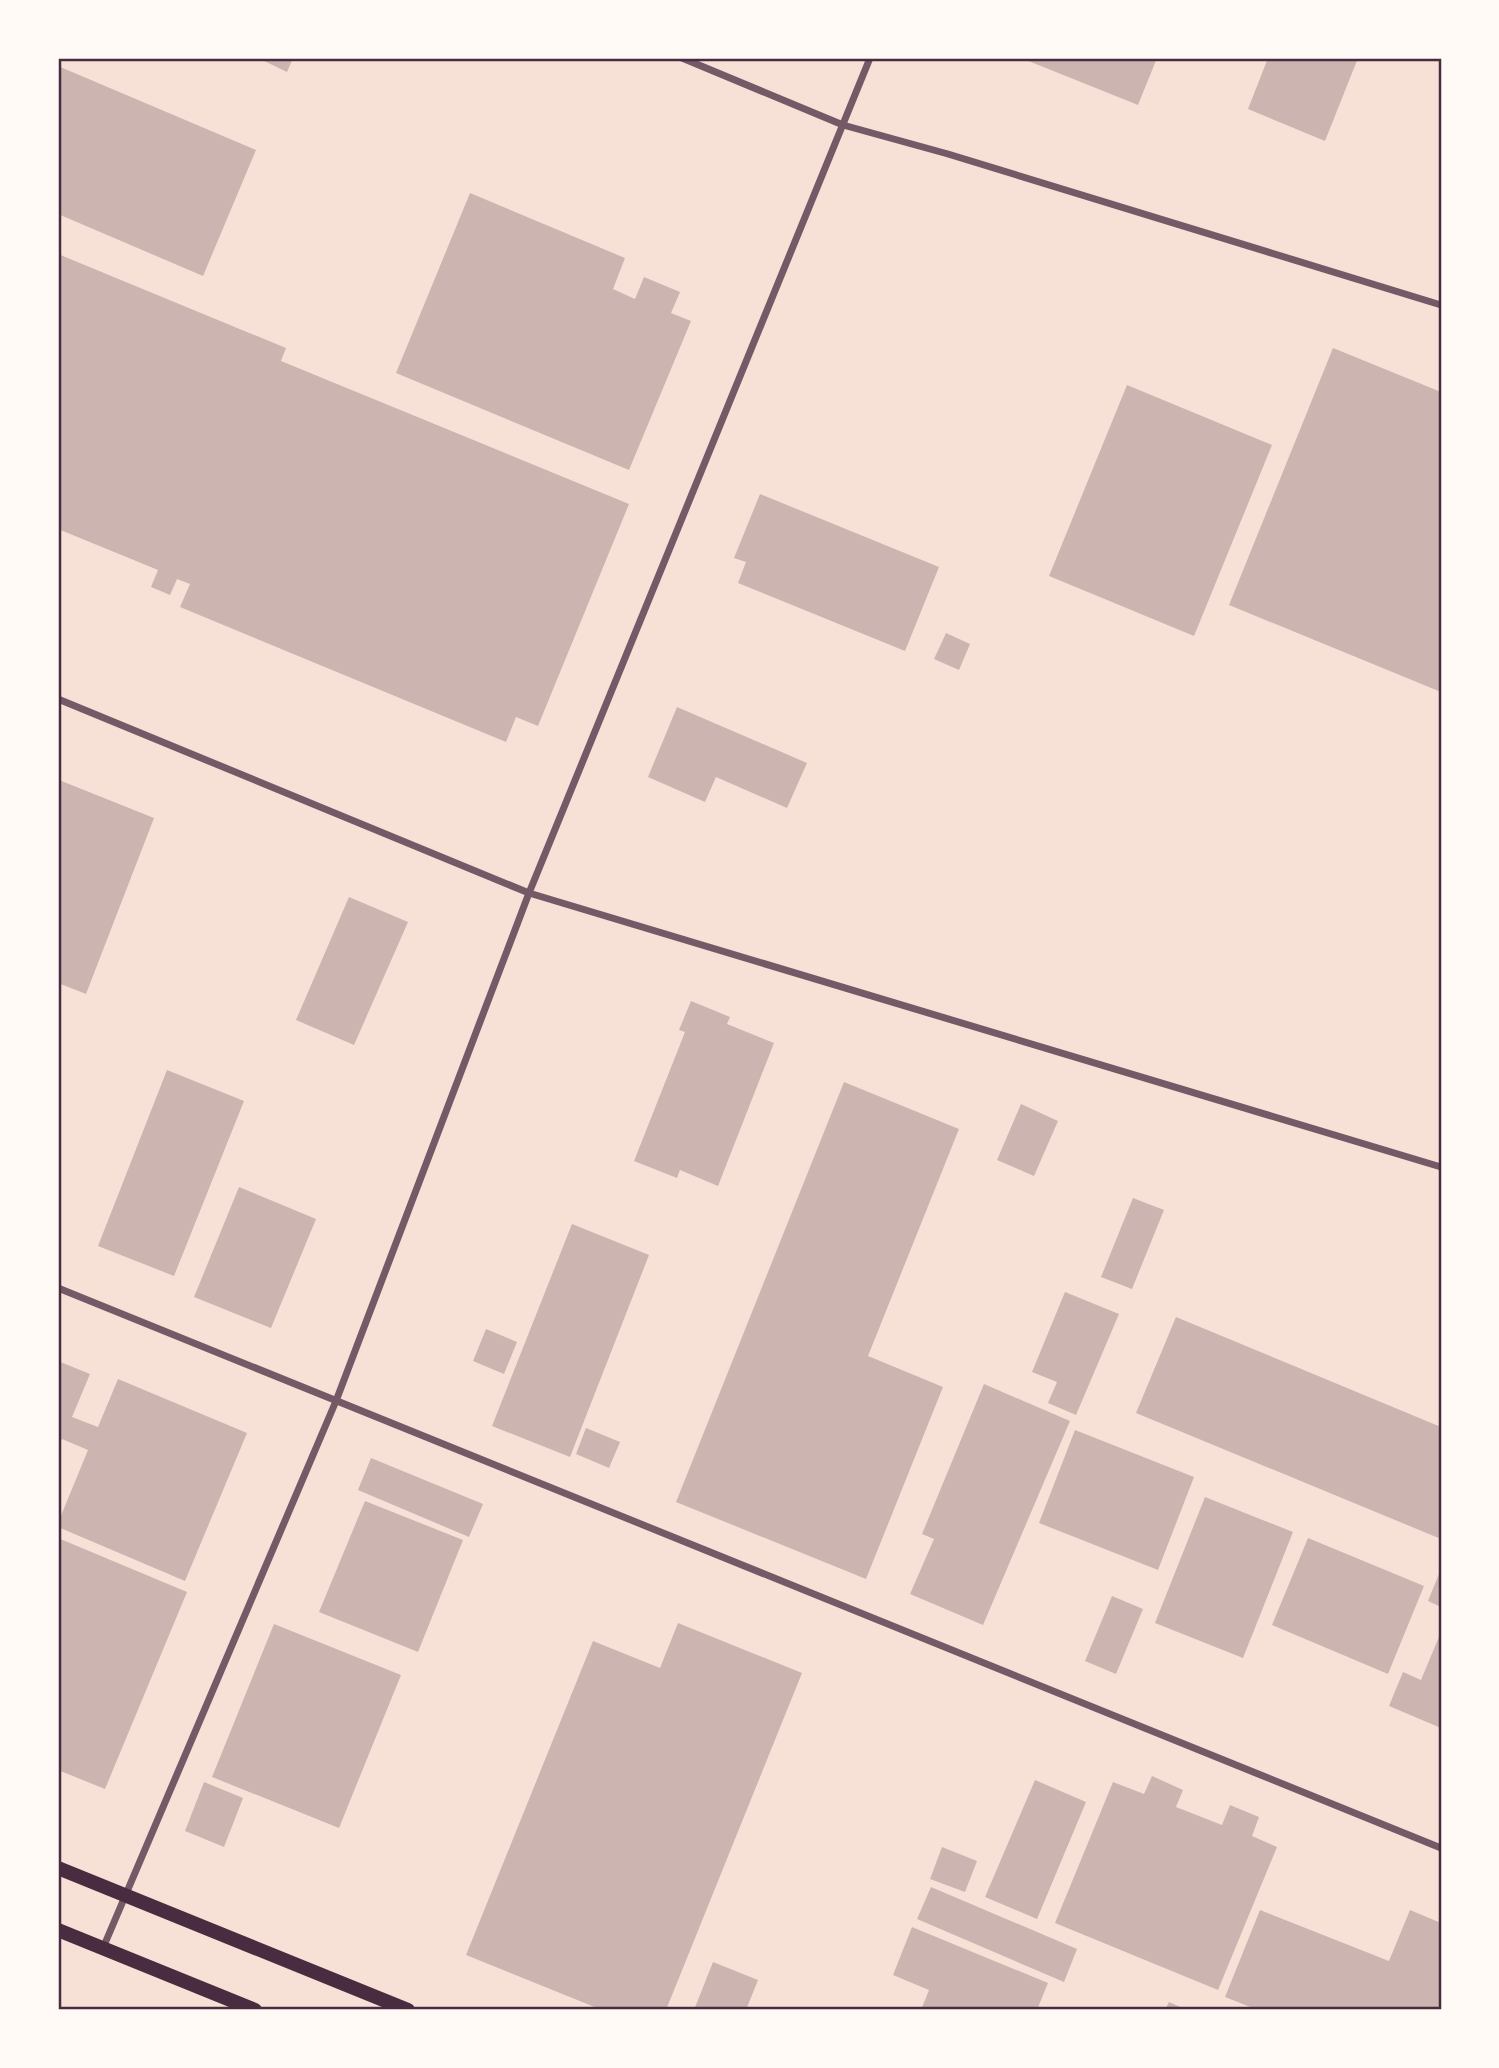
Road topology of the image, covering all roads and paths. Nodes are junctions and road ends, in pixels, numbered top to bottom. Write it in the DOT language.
graph roads {
  1 [pos="682,58"];
  2 [pos="870,58"];
  3 [pos="843,125"];
  4 [pos="1441,305"];
  5 [pos="58,699"];
  6 [pos="529,893"];
  7 [pos="1441,1167"];
  8 [pos="58,1287"];
  9 [pos="336,1401"];
  10 [pos="1441,1848"];
  11 [pos="58,1868"];
  12 [pos="125,1895"];
  13 [pos="58,1930"];
  14 [pos="103,1948"];
  15 [pos="255,2010"];
  16 [pos="408,2010"];
  1 -- 3 [label="street"];
  2 -- 3 [label="street"];
  3 -- 4 [label="street"];
  3 -- 6 [label="street"];
  5 -- 6 [label="street"];
  6 -- 7 [label="street"];
  6 -- 9 [label="street"];
  8 -- 9 [label="street"];
  9 -- 10 [label="street"];
  9 -- 12 [label="street"];
  11 -- 12 [label="main road"];
  12 -- 14 [label="street"];
  12 -- 16 [label="main road"];
  13 -- 14 [label="main road"];
  14 -- 15 [label="main road"];
}
